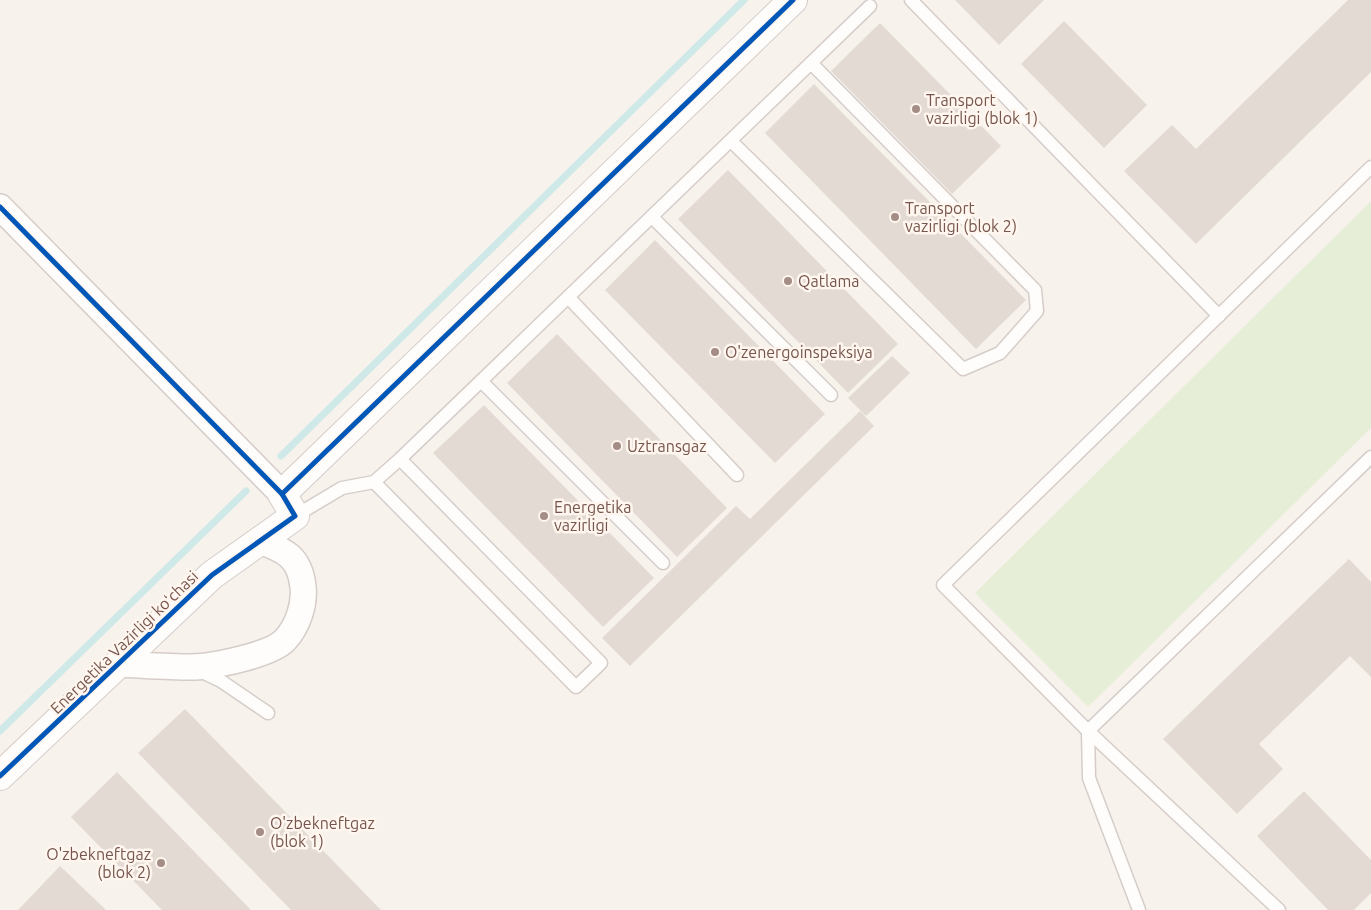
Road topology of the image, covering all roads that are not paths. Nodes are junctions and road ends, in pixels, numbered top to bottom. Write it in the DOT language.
graph roads {
  1 [pos="793,0"];
  2 [pos="911,0"];
  3 [pos="870,6"];
  4 [pos="811,63"];
  5 [pos="731,141"];
  6 [pos="1371,167"];
  7 [pos="0,207"];
  8 [pos="652,217"];
  9 [pos="568,297"];
  10 [pos="1219,316"];
  11 [pos="481,381"];
  12 [pos="831,395"];
  13 [pos="1371,457"];
  14 [pos="400,459"];
  15 [pos="737,475"];
  16 [pos="374,482"];
  17 [pos="288,505"];
  18 [pos="260,541"];
  19 [pos="663,563"];
  20 [pos="118,664"];
  21 [pos="193,667"];
  22 [pos="268,713"];
  23 [pos="1088,731"];
  24 [pos="0,776"];
  25 [pos="1139,910"];
  26 [pos="1279,910"];
  1 -- 17 [label="street, Energetika Vazirligi koʻchasi"];
  2 -- 10 [label="lane"];
  3 -- 4 [label="lane"];
  4 -- 5 [label="lane"];
  4 -- 5 [label="lane"];
  5 -- 8 [label="lane"];
  6 -- 10 [label="lane"];
  7 -- 17 [label="street"];
  8 -- 9 [label="lane"];
  8 -- 12 [label="lane"];
  9 -- 11 [label="lane"];
  9 -- 15 [label="lane"];
  10 -- 23 [label="lane"];
  11 -- 14 [label="lane"];
  11 -- 19 [label="lane"];
  13 -- 23 [label="lane"];
  14 -- 16 [label="lane"];
  14 -- 16 [label="lane"];
  16 -- 17 [label="lane"];
  17 -- 18 [label="street, Energetika Vazirligi koʻchasi"];
  18 -- 20 [label="street, Energetika Vazirligi koʻchasi"];
  18 -- 21 [label="street"];
  20 -- 21 [label="street"];
  20 -- 24 [label="street, Energetika Vazirligi koʻchasi"];
  21 -- 22 [label="lane"];
  23 -- 25 [label="lane"];
  23 -- 26 [label="lane"];
}
